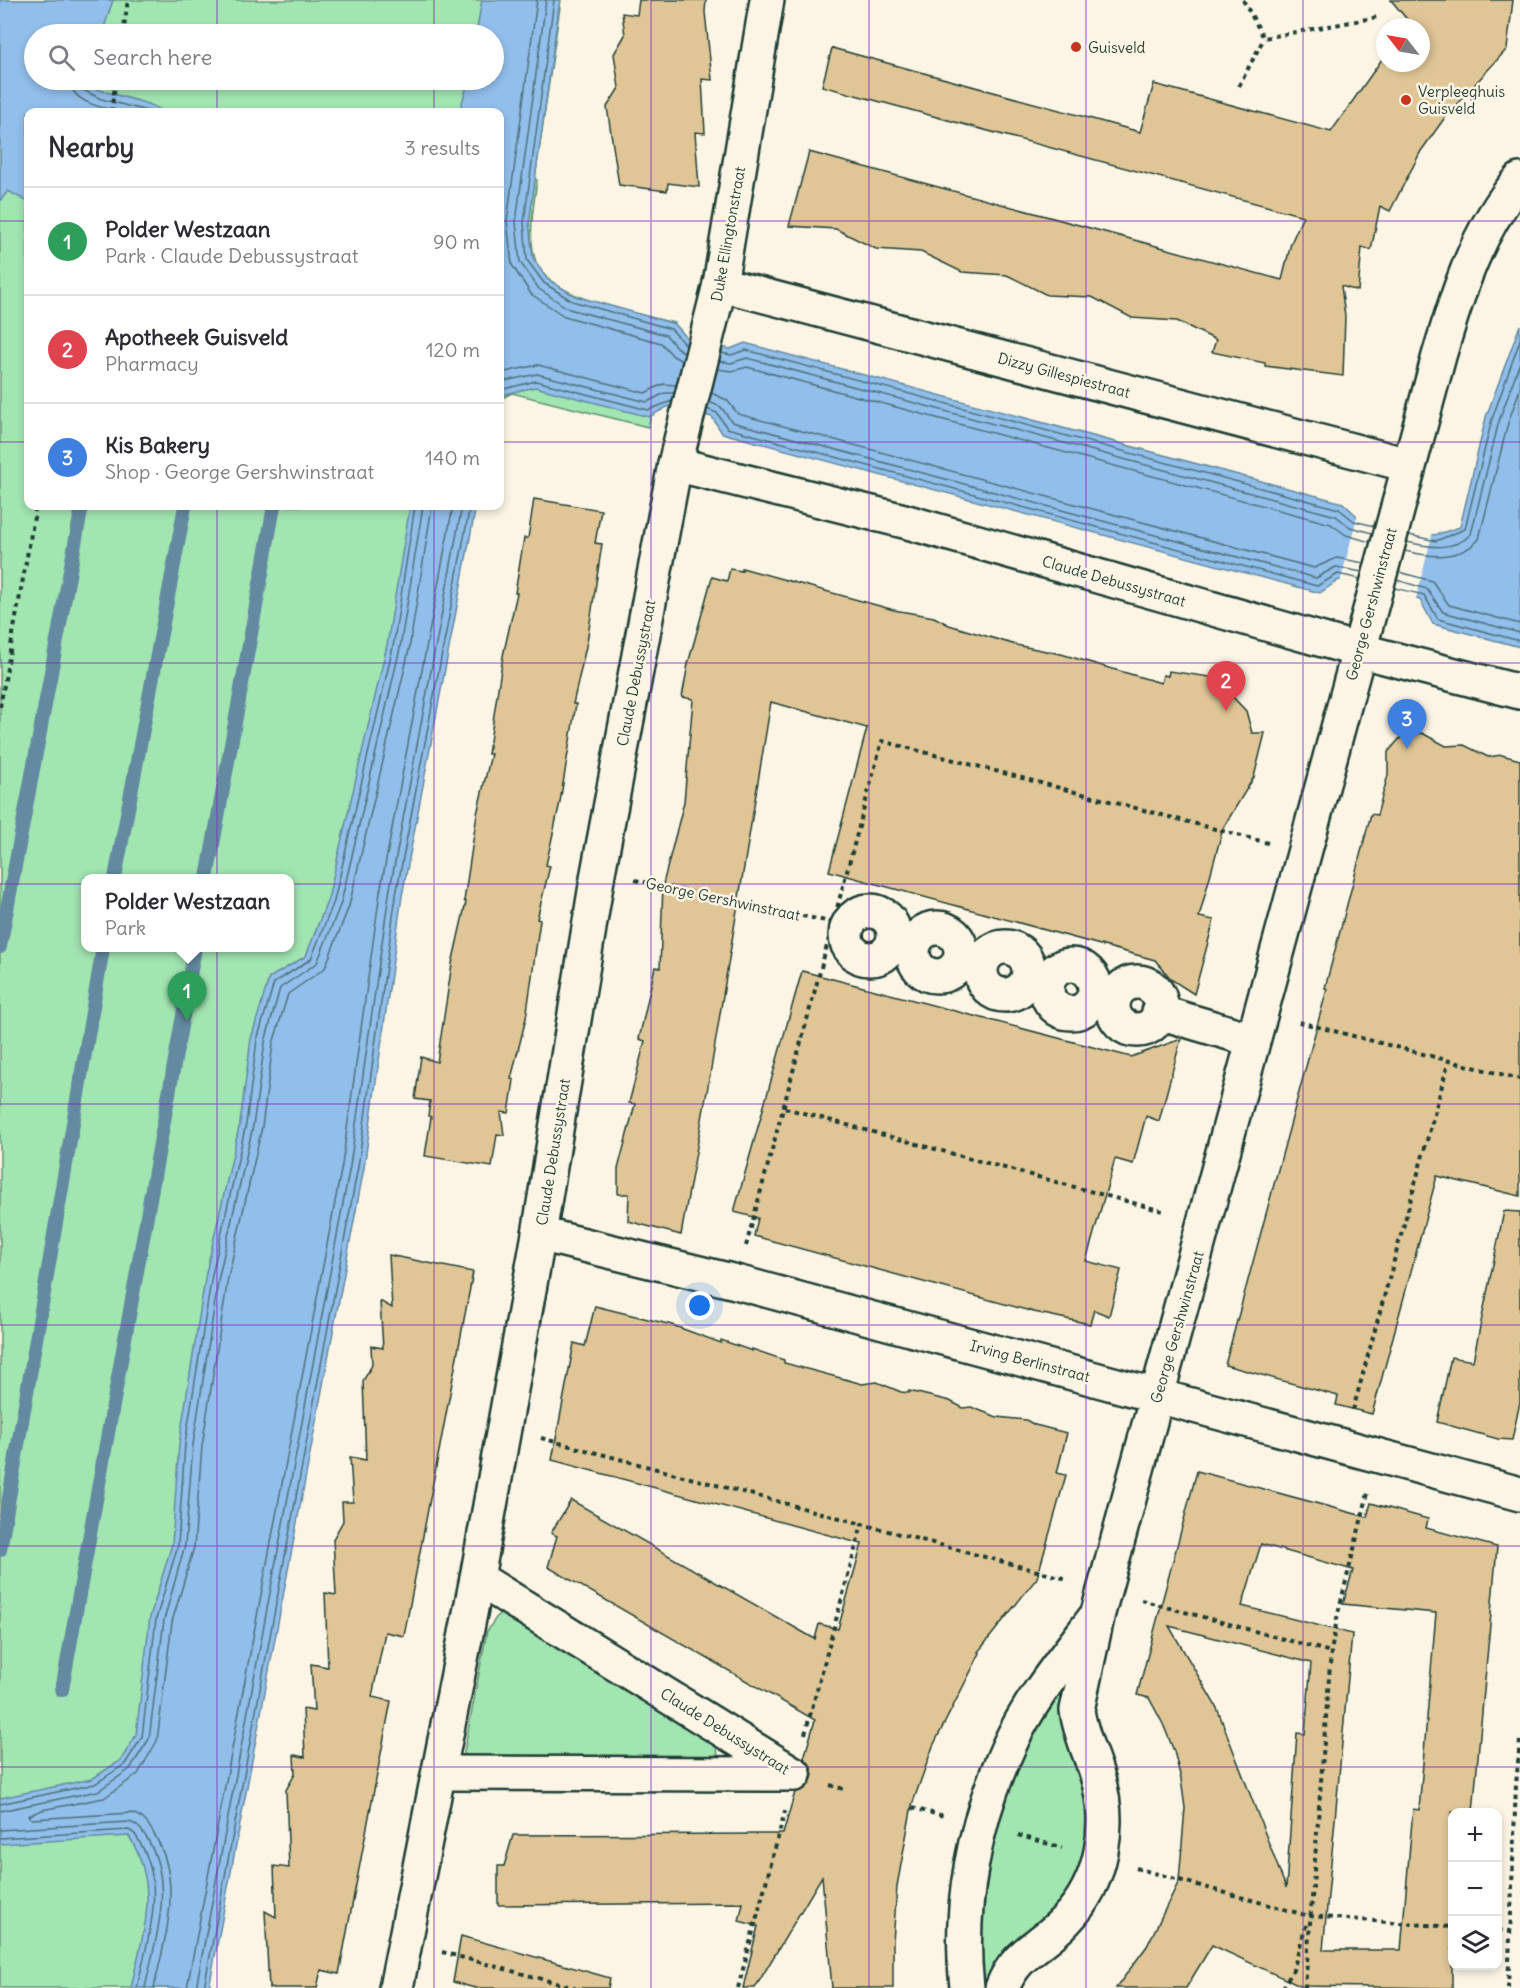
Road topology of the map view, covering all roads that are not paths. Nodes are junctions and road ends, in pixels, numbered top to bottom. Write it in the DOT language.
graph roads {
  1 [pos="767,0"];
  2 [pos="1520,180"];
  3 [pos="720,284"];
  4 [pos="675,465"];
  5 [pos="1408,465"];
  6 [pos="1358,651"];
  7 [pos="1520,692"];
  8 [pos="841,924"];
  9 [pos="1257,1026"];
  10 [pos="539,1234"];
  11 [pos="1157,1396"];
  12 [pos="1520,1494"];
  13 [pos="477,1578"];
  14 [pos="1102,1602"];
  15 [pos="440,1773"];
  16 [pos="396,1988"];
  17 [pos="967,1988"];
  18 [pos="1002,1988"];
  1 -- 3 [label="street, Duke Ellingtonstraat"];
  2 -- 5 [label="street, George Gershwinstraat"];
  3 -- 4 [label="street, Duke Ellingtonstraat"];
  3 -- 5 [label="street, Dizzy Gillespiestraat"];
  4 -- 6 [label="street, Claude Debussystraat"];
  4 -- 10 [label="street, Claude Debussystraat"];
  5 -- 6 [label="street, George Gershwinstraat"];
  6 -- 7 [label="street, Claude Debussystraat"];
  6 -- 9 [label="street, George Gershwinstraat"];
  8 -- 9 [label="street"];
  9 -- 11 [label="street, George Gershwinstraat"];
  10 -- 11 [label="street, Irving Berlinstraat"];
  10 -- 13 [label="street, Claude Debussystraat"];
  11 -- 12 [label="street, Irving Berlinstraat"];
  11 -- 14 [label="street, George Gershwinstraat"];
  13 -- 15 [label="street, Claude Debussystraat"];
  13 -- 15 [label="street, Claude Debussystraat"];
  14 -- 17 [label="street, George Gershwinstraat"];
  14 -- 18 [label="street, George Gershwinstraat"];
  15 -- 16 [label="street, Claude Debussystraat"];
}
